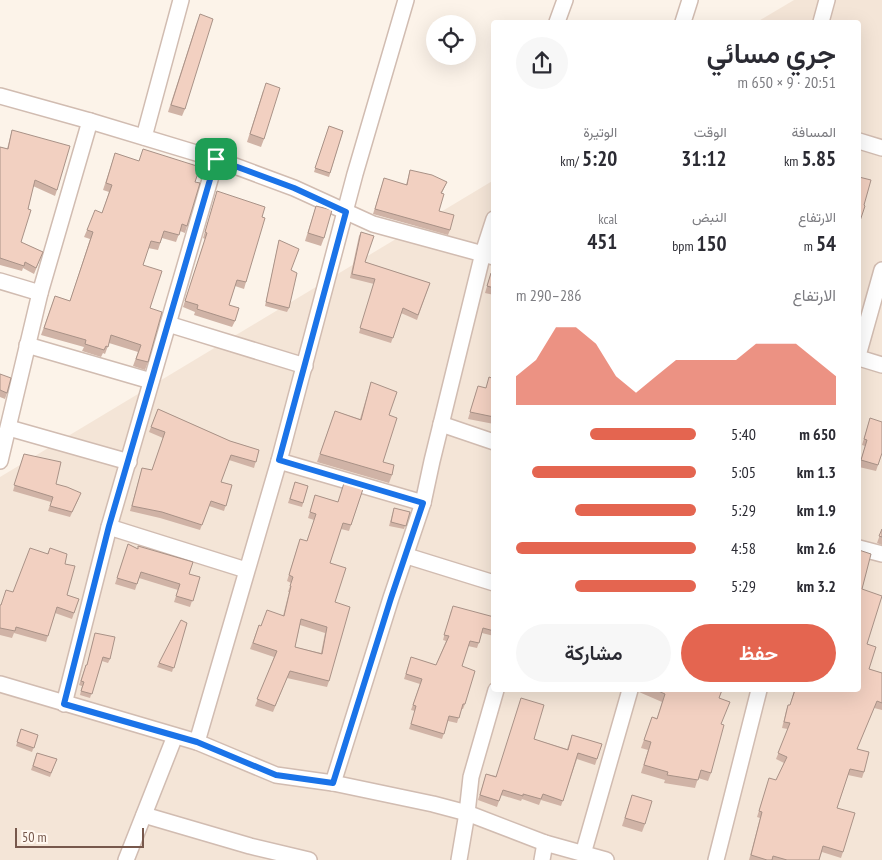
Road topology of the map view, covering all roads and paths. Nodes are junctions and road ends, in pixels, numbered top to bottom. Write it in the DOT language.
graph roads {
  1 [pos="181,0"];
  2 [pos="406,0"];
  3 [pos="565,0"];
  4 [pos="690,0"];
  5 [pos="827,0"];
  6 [pos="558,20"];
  7 [pos="684,20"];
  8 [pos="822,20"];
  9 [pos="0,96"];
  10 [pos="90,121"];
  11 [pos="144,137"];
  12 [pos="861,142"];
  13 [pos="882,148"];
  14 [pos="216,159"];
  15 [pos="346,212"];
  16 [pos="491,237"];
  17 [pos="488,255"];
  18 [pos="882,270"];
  19 [pos="0,281"];
  20 [pos="40,293"];
  21 [pos="168,324"];
  22 [pos="28,345"];
  23 [pos="861,345"];
  24 [pos="861,359"];
  25 [pos="882,365"];
  26 [pos="305,366"];
  27 [pos="151,381"];
  28 [pos="441,424"];
  29 [pos="9,428"];
  30 [pos="491,441"];
  31 [pos="279,460"];
  32 [pos="0,461"];
  33 [pos="129,462"];
  34 [pos="423,503"];
  35 [pos="109,526"];
  36 [pos="861,549"];
  37 [pos="882,554"];
  38 [pos="407,556"];
  39 [pos="246,570"];
  40 [pos="491,582"];
  41 [pos="0,684"];
  42 [pos="495,692"];
  43 [pos="629,692"];
  44 [pos="758,692"];
  45 [pos="64,704"];
  46 [pos="175,736"];
  47 [pos="197,742"];
  48 [pos="333,783"];
  49 [pos="467,813"];
  50 [pos="144,815"];
  51 [pos="544,843"];
  52 [pos="248,853"];
  53 [pos="583,854"];
  54 [pos="126,860"];
  55 [pos="309,860"];
  56 [pos="459,860"];
  57 [pos="542,860"];
  58 [pos="606,860"];
  59 [pos="716,860"];
  1 -- 11 [label="street"];
  2 -- 15 [label="street"];
  3 -- 6 [label="street"];
  4 -- 7 [label="street"];
  5 -- 8 [label="street"];
  9 -- 10 [label="street"];
  10 -- 11 [label="street"];
  10 -- 20 [label="street"];
  11 -- 14 [label="street"];
  12 -- 13 [label="street"];
  14 -- 15 [label="street"];
  14 -- 21 [label="street"];
  15 -- 17 [label="street"];
  15 -- 26 [label="street"];
  16 -- 17 [label="street"];
  17 -- 28 [label="street"];
  18 -- 23 [label="street"];
  19 -- 20 [label="street"];
  20 -- 22 [label="street"];
  21 -- 26 [label="street"];
  21 -- 27 [label="street"];
  22 -- 27 [label="street"];
  22 -- 29 [label="street"];
  24 -- 25 [label="street"];
  26 -- 31 [label="street"];
  27 -- 33 [label="street"];
  28 -- 30 [label="street"];
  28 -- 34 [label="street"];
  29 -- 32 [label="street"];
  29 -- 33 [label="street"];
  31 -- 34 [label="street"];
  31 -- 39 [label="street"];
  33 -- 35 [label="street"];
  34 -- 38 [label="street"];
  35 -- 39 [label="street"];
  35 -- 45 [label="street"];
  36 -- 37 [label="street"];
  38 -- 40 [label="street"];
  38 -- 48 [label="street"];
  39 -- 47 [label="street"];
  41 -- 45 [label="street"];
  42 -- 49 [label="street"];
  43 -- 53 [label="street"];
  44 -- 59 [label="street"];
  45 -- 46 [label="street"];
  46 -- 47 [label="street"];
  46 -- 50 [label="street"];
  47 -- 48 [label="street"];
  48 -- 49 [label="street"];
  49 -- 51 [label="street"];
  49 -- 56 [label="street"];
  50 -- 52 [label="street"];
  50 -- 54 [label="street"];
  51 -- 53 [label="street"];
  51 -- 57 [label="street"];
  52 -- 55 [label="street"];
  53 -- 58 [label="street"];
}
